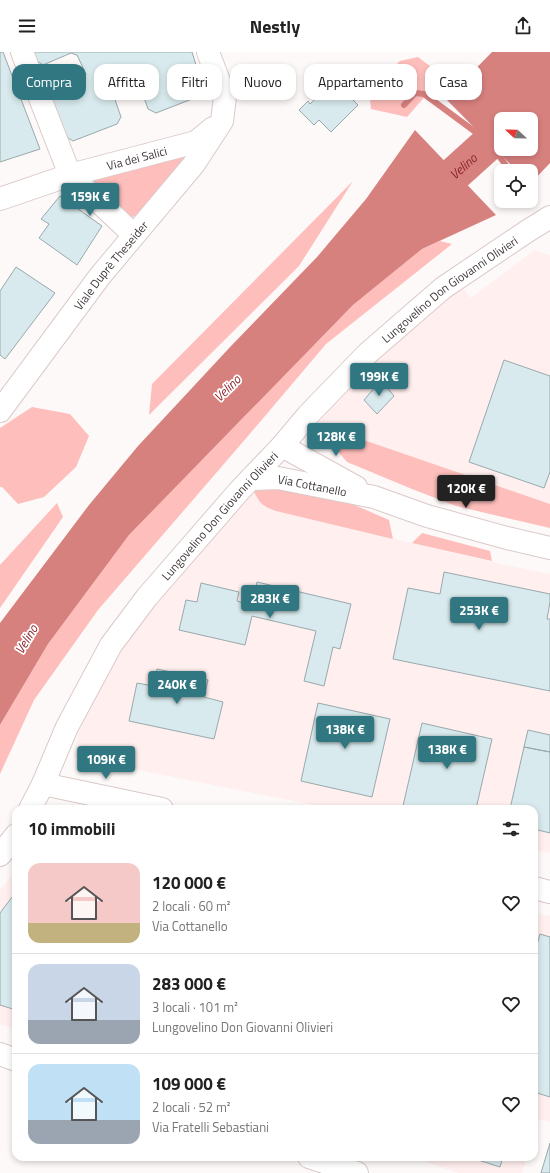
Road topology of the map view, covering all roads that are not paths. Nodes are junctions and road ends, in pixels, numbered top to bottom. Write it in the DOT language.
graph roads {
  1 [pos="22,52"];
  2 [pos="208,52"];
  3 [pos="222,121"];
  4 [pos="70,175"];
  5 [pos="0,200"];
  6 [pos="550,217"];
  7 [pos="134,235"];
  8 [pos="0,411"];
  9 [pos="282,446"];
  10 [pos="251,479"];
  11 [pos="374,497"];
  12 [pos="550,548"];
  13 [pos="43,784"];
  14 [pos="32,805"];
  15 [pos="143,805"];
  16 [pos="12,840"];
  17 [pos="0,855"];
  18 [pos="538,889"];
  19 [pos="550,892"];
  20 [pos="0,1054"];
  21 [pos="12,1058"];
  22 [pos="321,1161"];
  23 [pos="357,1173"];
  1 -- 4 [label="street"];
  2 -- 3 [label="street"];
  3 -- 4 [label="street, Via dei Salici"];
  3 -- 7 [label="street, Viale Duprè Theseider"];
  4 -- 5 [label="street, Via dei Salici"];
  4 -- 7 [label="street"];
  6 -- 9 [label="street, Lungovelino Don Giovanni Olivieri"];
  7 -- 8 [label="street, Viale Duprè Theseider"];
  9 -- 10 [label="street, Lungovelino Don Giovanni Olivieri"];
  9 -- 11 [label="street, Via Cottanello"];
  10 -- 11 [label="street, Via Cottanello"];
  10 -- 13 [label="street, Lungovelino Don Giovanni Olivieri"];
  11 -- 12 [label="street, Via Cottanello"];
  13 -- 14 [label="street, Lungovelino Don Giovanni Olivieri"];
  13 -- 15 [label="street"];
  16 -- 17 [label="street"];
  18 -- 19 [label="street"];
  20 -- 21 [label="street"];
  22 -- 23 [label="street"];
}
